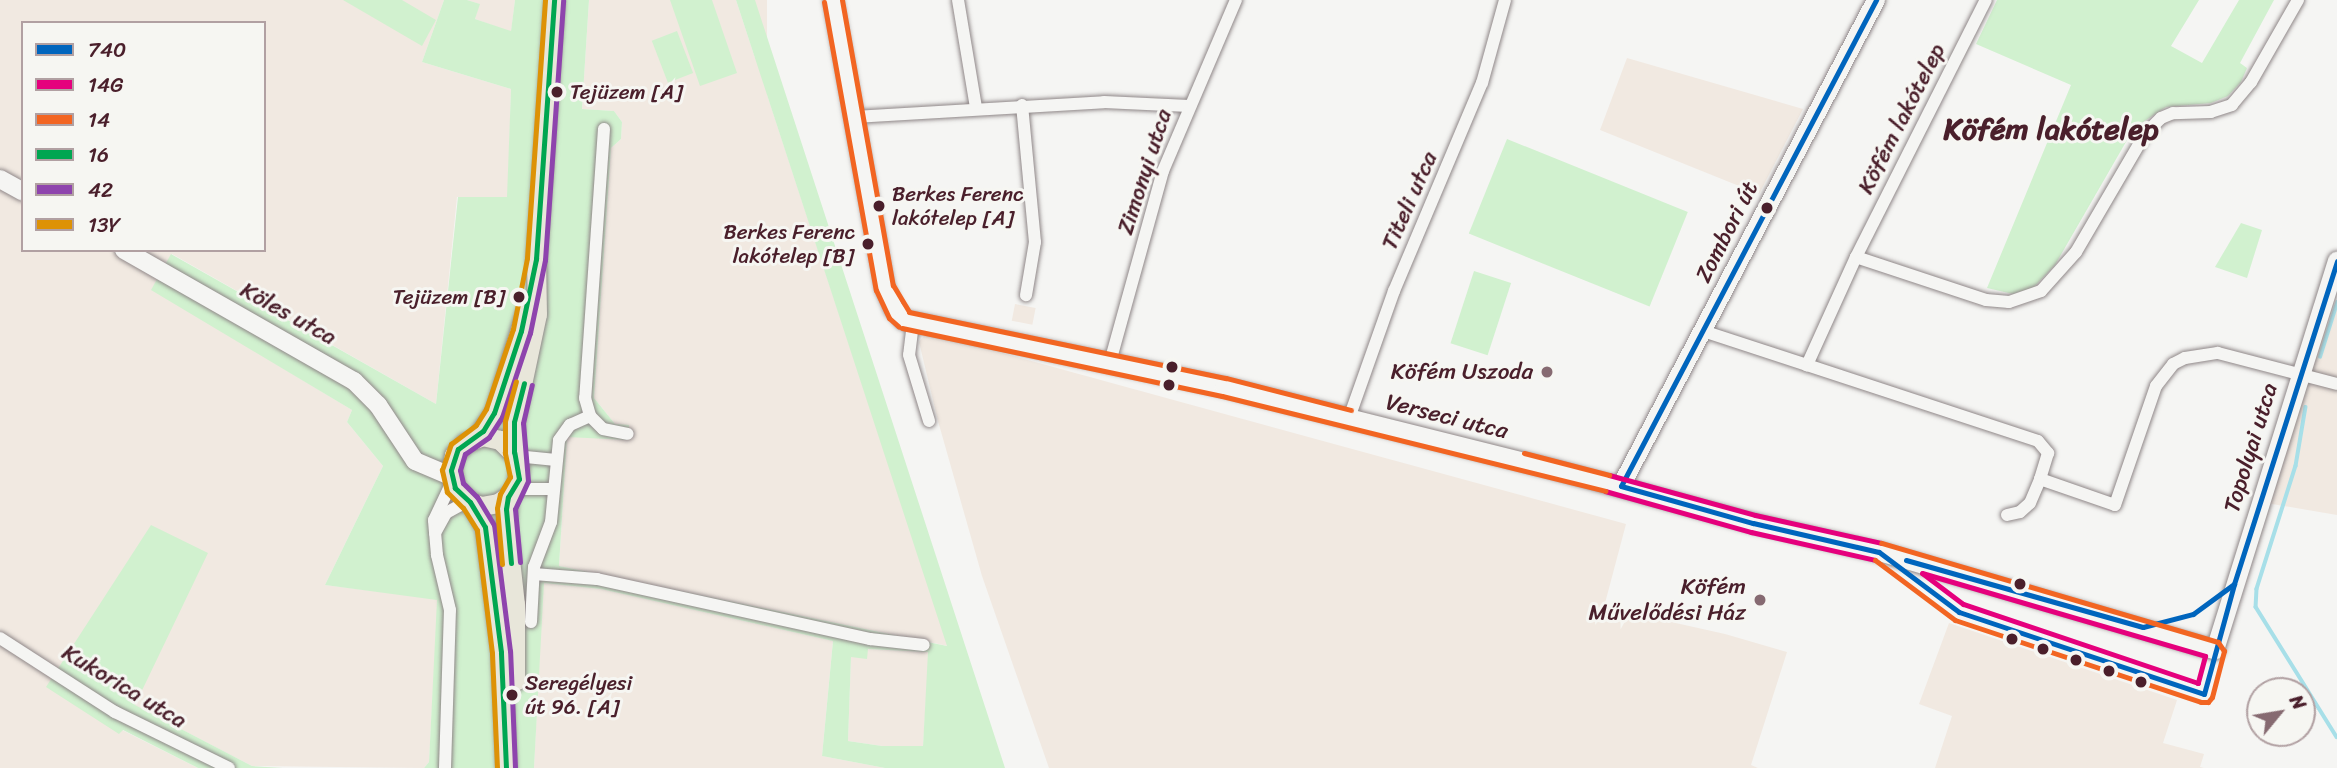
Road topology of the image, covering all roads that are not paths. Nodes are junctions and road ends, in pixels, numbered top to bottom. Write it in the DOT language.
graph roads {
  1 [pos="554,0"];
  2 [pos="833,0"];
  3 [pos="958,0"];
  4 [pos="1236,0"];
  5 [pos="1505,0"];
  6 [pos="1876,0"];
  7 [pos="1986,0"];
  8 [pos="2298,0"];
  9 [pos="1022,105"];
  10 [pos="1189,106"];
  11 [pos="976,107"];
  12 [pos="854,117"];
  13 [pos="604,129"];
  14 [pos="0,179"];
  15 [pos="21,191"];
  16 [pos="128,252"];
  17 [pos="1856,257"];
  18 [pos="536,259"];
  19 [pos="2337,261"];
  20 [pos="1026,295"];
  21 [pos="909,322"];
  22 [pos="1703,331"];
  23 [pos="1110,362"];
  24 [pos="1807,365"];
  25 [pos="2299,376"];
  26 [pos="2337,384"];
  27 [pos="590,416"];
  28 [pos="1349,418"];
  29 [pos="929,421"];
  30 [pos="628,434"];
  31 [pos="477,438"];
  32 [pos="407,445"];
  33 [pos="515,454"];
  34 [pos="454,455"];
  35 [pos="556,460"];
  36 [pos="452,479"];
  37 [pos="2040,479"];
  38 [pos="1621,486"];
  39 [pos="554,489"];
  40 [pos="511,493"];
  41 [pos="469,502"];
  42 [pos="2007,515"];
  43 [pos="435,533"];
  44 [pos="534,575"];
  45 [pos="531,622"];
  46 [pos="0,638"];
  47 [pos="924,645"];
  48 [pos="2215,650"];
  49 [pos="507,745"];
  50 [pos="229,768"];
  51 [pos="445,768"];
  52 [pos="506,768"];
  1 -- 18 [label="main road"];
  2 -- 12 [label="street"];
  3 -- 11 [label="street"];
  4 -- 10 [label="street, Zimonyi utca"];
  5 -- 28 [label="street, Titeli utca"];
  6 -- 22 [label="street, Zombori út"];
  7 -- 17 [label="street, Köfém lakótelep"];
  8 -- 17 [label="street"];
  9 -- 10 [label="street"];
  9 -- 11 [label="street"];
  9 -- 20 [label="street"];
  10 -- 23 [label="street, Zimonyi utca"];
  11 -- 12 [label="street"];
  12 -- 21 [label="street"];
  13 -- 27 [label="street"];
  14 -- 15 [label="street"];
  16 -- 32 [label="street, Köles utca"];
  17 -- 24 [label="street, Köfém lakótelep"];
  18 -- 31 [label="main road"];
  18 -- 33 [label="main road"];
  19 -- 25 [label="street, Topolyai utca"];
  21 -- 23 [label="street, Verseci utca"];
  21 -- 29 [label="street"];
  22 -- 24 [label="street"];
  22 -- 38 [label="street, Zombori út"];
  23 -- 28 [label="street, Verseci utca"];
  24 -- 37 [label="street"];
  25 -- 26 [label="street"];
  25 -- 37 [label="street"];
  25 -- 48 [label="street, Topolyai utca"];
  27 -- 30 [label="street"];
  27 -- 35 [label="street"];
  28 -- 38 [label="street, Verseci utca"];
  31 -- 33 [label="main road"];
  31 -- 34 [label="main road"];
  32 -- 34 [label="street"];
  32 -- 36 [label="street, Köles utca"];
  33 -- 35 [label="street"];
  33 -- 40 [label="main road"];
  34 -- 36 [label="main road"];
  35 -- 39 [label="street"];
  36 -- 41 [label="main road"];
  36 -- 43 [label="street"];
  37 -- 42 [label="street"];
  38 -- 48 [label="street, Verseci utca"];
  39 -- 40 [label="street"];
  39 -- 44 [label="street"];
  40 -- 41 [label="main road"];
  40 -- 49 [label="main road"];
  41 -- 43 [label="street"];
  41 -- 49 [label="main road"];
  43 -- 51 [label="street"];
  44 -- 45 [label="street"];
  44 -- 47 [label="street"];
  46 -- 50 [label="street, Kukorica utca"];
  49 -- 52 [label="main road"];
}
